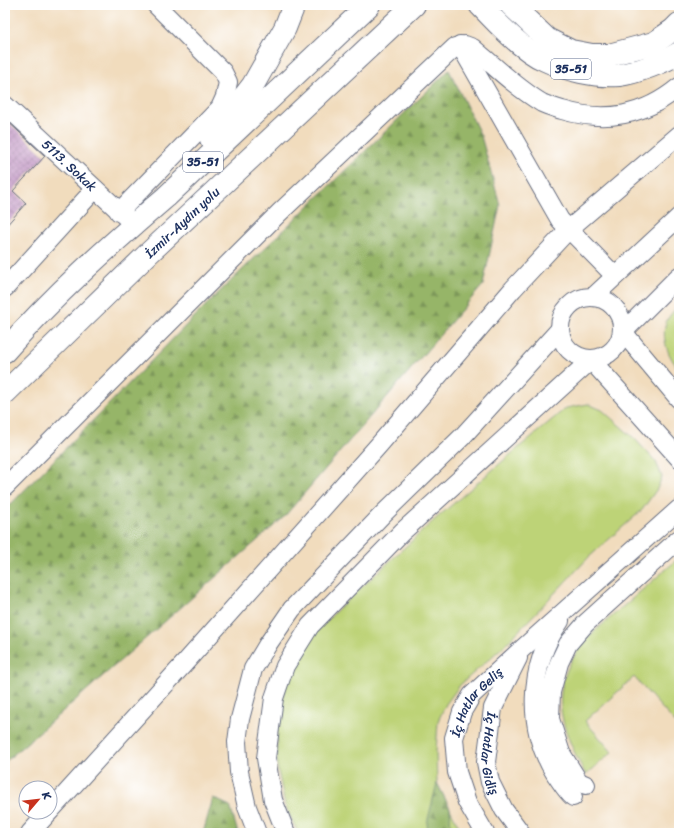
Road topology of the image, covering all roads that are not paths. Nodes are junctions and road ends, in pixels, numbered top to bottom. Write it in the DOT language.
graph roads {
  1 [pos="156,5"];
  2 [pos="294,5"];
  3 [pos="369,5"];
  4 [pos="414,5"];
  5 [pos="480,5"];
  6 [pos="512,5"];
  7 [pos="679,24"];
  8 [pos="460,45"];
  9 [pos="679,53"];
  10 [pos="679,87"];
  11 [pos="5,105"];
  12 [pos="679,135"];
  13 [pos="96,190"];
  14 [pos="166,197"];
  15 [pos="679,217"];
  16 [pos="126,218"];
  17 [pos="570,228"];
  18 [pos="615,276"];
  19 [pos="679,276"];
  20 [pos="5,288"];
  21 [pos="592,297"];
  22 [pos="560,329"];
  23 [pos="622,332"];
  24 [pos="5,351"];
  25 [pos="591,360"];
  26 [pos="5,393"];
  27 [pos="679,398"];
  28 [pos="679,458"];
  29 [pos="5,486"];
  30 [pos="679,509"];
  31 [pos="679,539"];
  32 [pos="573,603"];
  33 [pos="523,648"];
  34 [pos="586,785"];
  35 [pos="572,797"];
  36 [pos="58,801"];
  37 [pos="41,820"];
  38 [pos="30,833"];
  39 [pos="256,833"];
  40 [pos="286,833"];
  41 [pos="485,833"];
  42 [pos="521,833"];
  1 -- 16 [label="street"];
  2 -- 14 [label="highway"];
  3 -- 14 [label="highway, 35-51"];
  4 -- 26 [label="highway, İzmir-Aydın yolu / 35-51"];
  5 -- 9 [label="highway, 35-51"];
  6 -- 7 [label="highway"];
  8 -- 10 [label="street"];
  8 -- 17 [label="street"];
  8 -- 29 [label="street"];
  11 -- 13 [label="street, 5113. Sokak"];
  12 -- 17 [label="street"];
  13 -- 16 [label="street, 5113. Sokak"];
  13 -- 20 [label="street"];
  14 -- 16 [label="highway, 35-51"];
  15 -- 18 [label="street"];
  16 -- 24 [label="highway, 35-51"];
  17 -- 18 [label="street"];
  17 -- 36 [label="street"];
  18 -- 21 [label="street"];
  19 -- 23 [label="street"];
  21 -- 22 [label="street"];
  21 -- 23 [label="street"];
  22 -- 25 [label="street"];
  22 -- 39 [label="street"];
  23 -- 25 [label="street"];
  23 -- 27 [label="street"];
  25 -- 28 [label="street"];
  25 -- 40 [label="street"];
  30 -- 32 [label="street"];
  31 -- 34 [label="street"];
  32 -- 33 [label="street, İç Hatlar Geliş"];
  32 -- 35 [label="street"];
  33 -- 41 [label="street, İç Hatlar Geliş"];
  33 -- 42 [label="street, İç Hatlar Gidiş"];
  37 -- 38 [label="street"];
}
